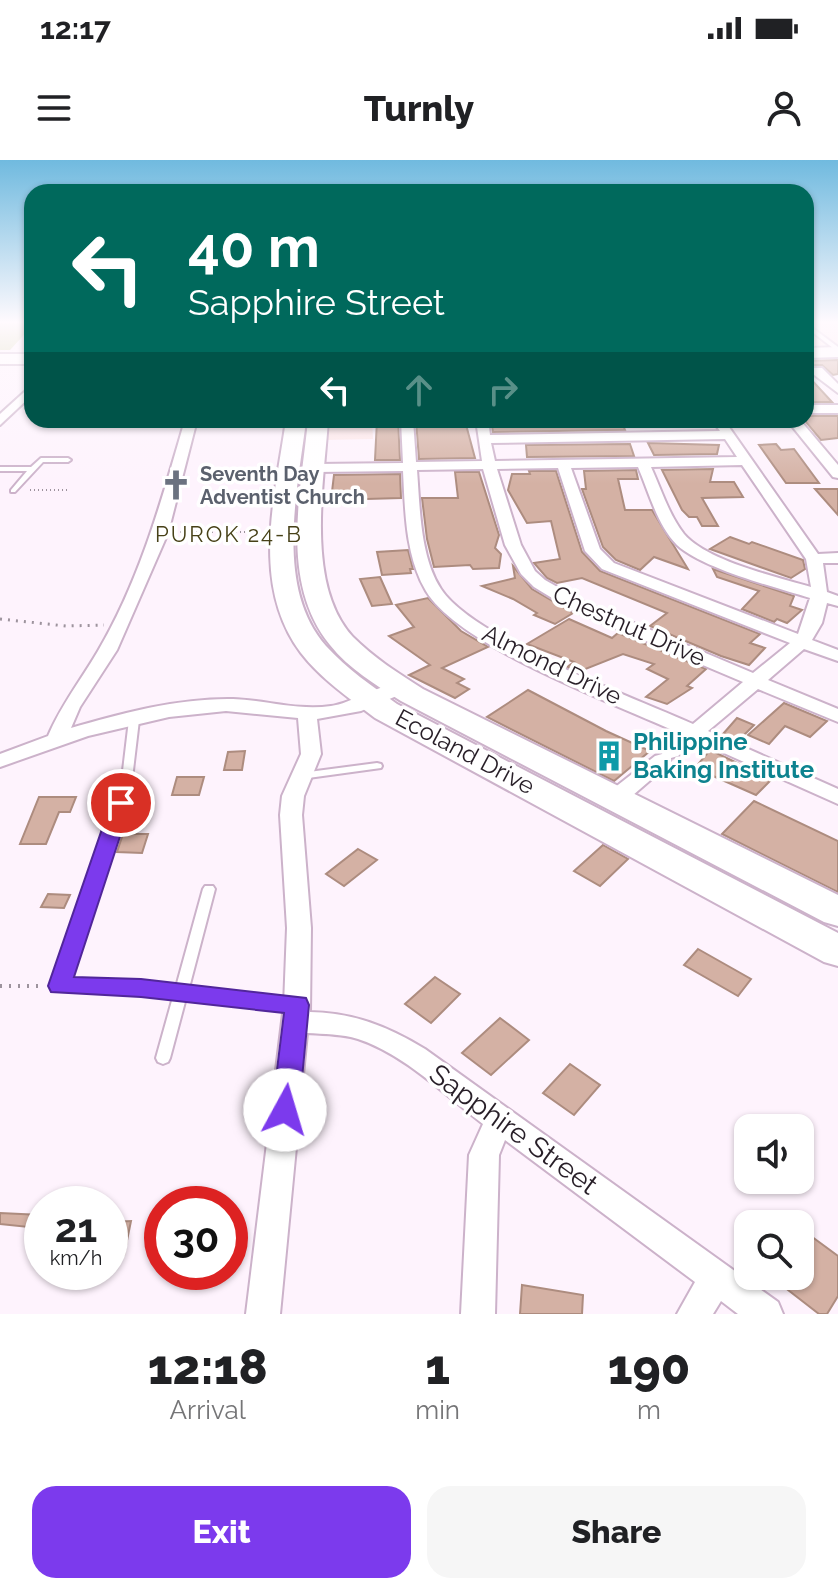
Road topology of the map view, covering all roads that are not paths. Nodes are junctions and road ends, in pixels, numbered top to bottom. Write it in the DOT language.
graph roads {
  1 [pos="24,396"];
  2 [pos="814,409"];
  3 [pos="838,409"];
  4 [pos="0,421"];
  5 [pos="189,428"];
  6 [pos="314,428"];
  7 [pos="315,428"];
  8 [pos="408,428"];
  9 [pos="483,428"];
  10 [pos="724,428"];
  11 [pos="800,428"];
  12 [pos="729,435"];
  13 [pos="484,439"];
  14 [pos="68,460"];
  15 [pos="748,461"];
  16 [pos="643,463"];
  17 [pos="563,464"];
  18 [pos="490,466"];
  19 [pos="411,467"];
  20 [pos="316,468"];
  21 [pos="0,469"];
  22 [pos="33,469"];
  23 [pos="838,474"];
  24 [pos="13,491"];
  25 [pos="838,558"];
  26 [pos="814,559"];
  27 [pos="818,595"];
  28 [pos="838,601"];
  29 [pos="802,642"];
  30 [pos="838,656"];
  31 [pos="755,682"];
  32 [pos="385,695"];
  33 [pos="307,713"];
  34 [pos="838,716"];
  35 [pos="134,720"];
  36 [pos="695,732"];
  37 [pos="57,737"];
  38 [pos="0,761"];
  39 [pos="377,766"];
  40 [pos="301,776"];
  41 [pos="617,797"];
  42 [pos="838,797"];
  43 [pos="209,889"];
  44 [pos="838,912"];
  45 [pos="838,951"];
  46 [pos="183,992"];
  47 [pos="296,1014"];
  48 [pos="163,1058"];
  49 [pos="500,1119"];
  50 [pos="716,1278"];
  51 [pos="263,1314"];
  52 [pos="478,1314"];
  53 [pos="694,1314"];
  54 [pos="766,1314"];
  1 -- 4 [label="street"];
  2 -- 3 [label="street"];
  5 -- 37 [label="street"];
  6 -- 32 [label="main road, Ecoland Drive"];
  7 -- 20 [label="main road, Ecoland Drive"];
  8 -- 19 [label="street, Almond Drive"];
  9 -- 13 [label="street, Chestnut Drive"];
  10 -- 12 [label="street"];
  11 -- 23 [label="street"];
  12 -- 13 [label="street"];
  12 -- 15 [label="street"];
  13 -- 18 [label="street, Chestnut Drive"];
  14 -- 22 [label="lane"];
  15 -- 16 [label="street"];
  15 -- 26 [label="street"];
  16 -- 17 [label="street"];
  16 -- 27 [label="street"];
  17 -- 18 [label="street"];
  17 -- 29 [label="street"];
  18 -- 19 [label="street"];
  18 -- 31 [label="street, Chestnut Drive"];
  19 -- 20 [label="street"];
  19 -- 36 [label="street, Almond Drive"];
  20 -- 32 [label="main road, Ecoland Drive"];
  21 -- 22 [label="lane"];
  22 -- 24 [label="lane"];
  25 -- 26 [label="street"];
  26 -- 27 [label="street"];
  27 -- 28 [label="street"];
  27 -- 29 [label="street"];
  29 -- 30 [label="street"];
  29 -- 31 [label="street"];
  31 -- 34 [label="street, Chestnut Drive"];
  31 -- 36 [label="street"];
  32 -- 33 [label="street"];
  32 -- 41 [label="main road, Ecoland Drive"];
  32 -- 45 [label="main road, Ecoland Drive"];
  33 -- 35 [label="street"];
  33 -- 40 [label="street"];
  35 -- 37 [label="street"];
  35 -- 46 [label="lane, Sapphire Street"];
  36 -- 41 [label="street"];
  36 -- 42 [label="street, Almond Drive"];
  37 -- 38 [label="street"];
  39 -- 40 [label="lane"];
  40 -- 47 [label="street"];
  41 -- 44 [label="main road, Ecoland Drive"];
  43 -- 46 [label="lane"];
  46 -- 47 [label="lane, Sapphire Street"];
  46 -- 48 [label="lane"];
  47 -- 49 [label="street, Sapphire Street"];
  47 -- 51 [label="street"];
  49 -- 50 [label="street, Sapphire Street"];
  49 -- 52 [label="street"];
  50 -- 53 [label="street"];
  50 -- 54 [label="street, Sapphire Street"];
}
